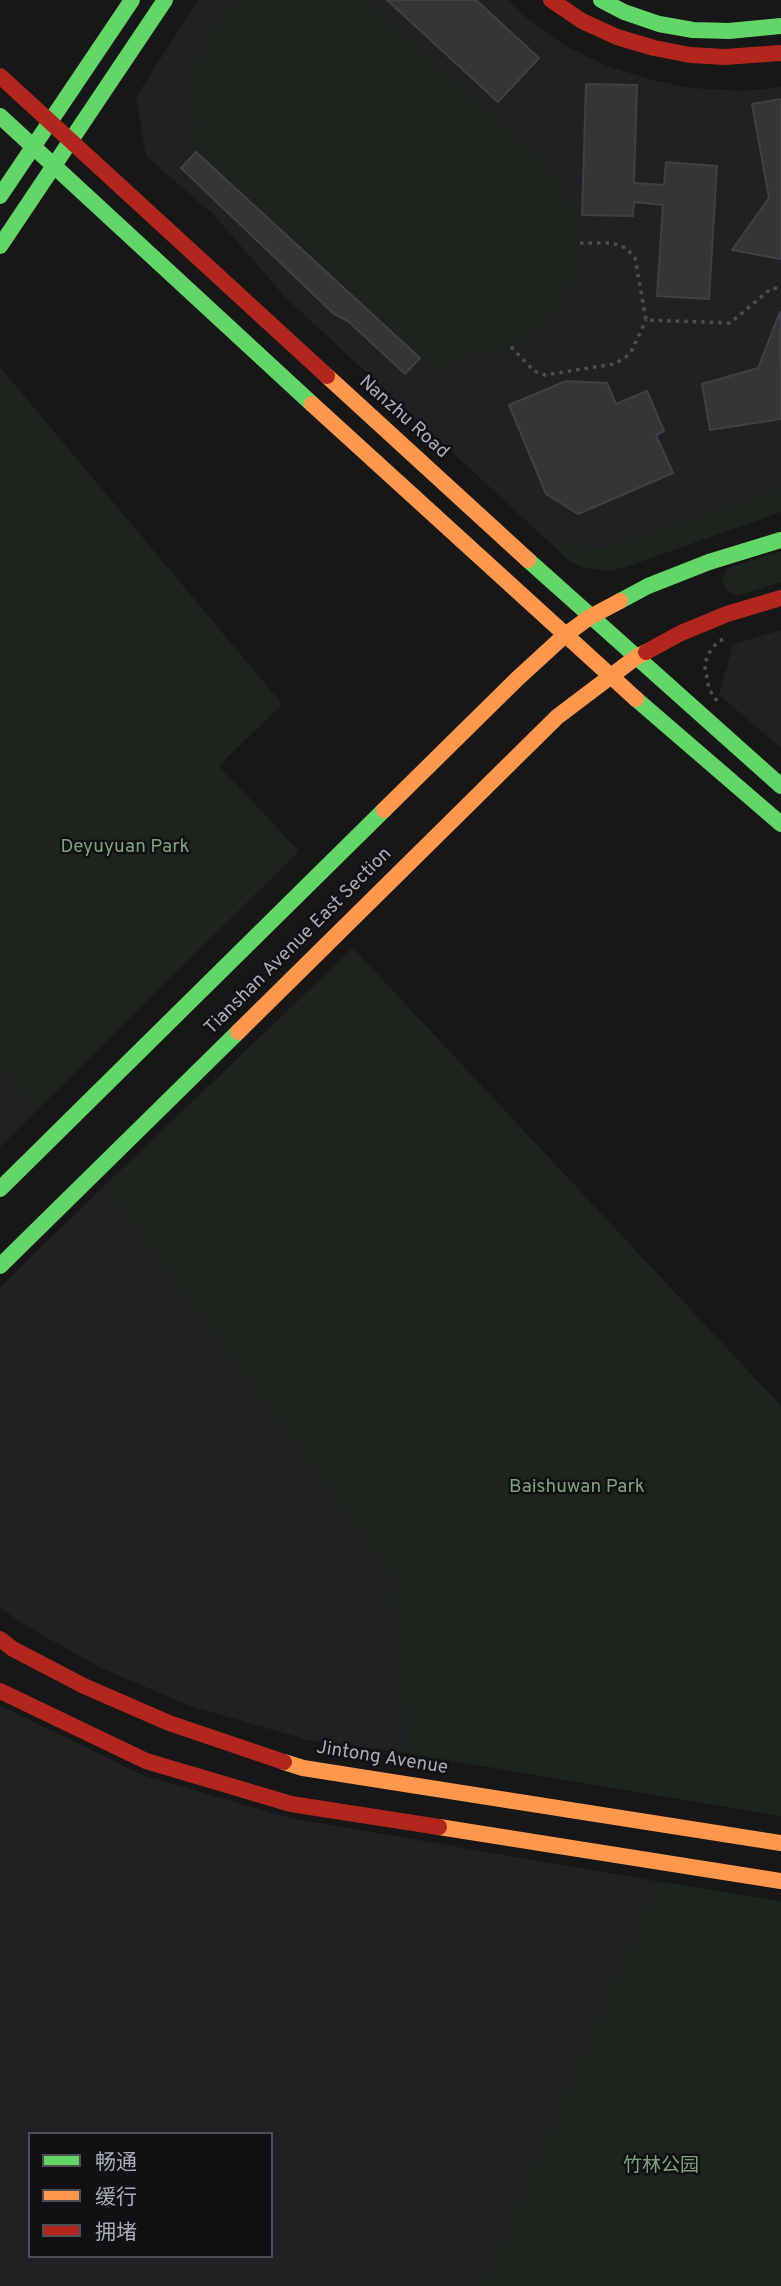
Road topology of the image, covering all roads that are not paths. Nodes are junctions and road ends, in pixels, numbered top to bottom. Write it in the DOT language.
graph roads {
  1 [pos="132,0"];
  2 [pos="165,0"];
  3 [pos="551,0"];
  4 [pos="601,0"];
  5 [pos="781,26"];
  6 [pos="781,52"];
  7 [pos="0,76"];
  8 [pos="0,116"];
  9 [pos="49,123"];
  10 [pos="71,143"];
  11 [pos="33,148"];
  12 [pos="53,167"];
  13 [pos="0,196"];
  14 [pos="0,246"];
  15 [pos="781,540"];
  16 [pos="781,598"];
  17 [pos="590,617"];
  18 [pos="565,635"];
  19 [pos="635,658"];
  20 [pos="610,676"];
  21 [pos="781,786"];
  22 [pos="781,824"];
  23 [pos="0,1189"];
  24 [pos="0,1266"];
  25 [pos="0,1639"];
  26 [pos="0,1691"];
  27 [pos="781,1843"];
  28 [pos="781,1881"];
  1 -- 9 [label="main road"];
  2 -- 10 [label="main road"];
  3 -- 6 [label="main road"];
  4 -- 5 [label="main road"];
  7 -- 9 [label="main road, Nanzhu Road"];
  8 -- 11 [label="main road"];
  9 -- 10 [label="main road, Nanzhu Road"];
  9 -- 11 [label="main road"];
  10 -- 12 [label="main road"];
  10 -- 17 [label="main road, Nanzhu Road"];
  11 -- 12 [label="main road"];
  11 -- 13 [label="main road"];
  12 -- 14 [label="main road"];
  12 -- 18 [label="main road"];
  15 -- 17 [label="main road, Tianshan Avenue East Section"];
  16 -- 19 [label="main road, Tianshan Avenue East Section"];
  17 -- 18 [label="main road, Tianshan Avenue East Section"];
  17 -- 19 [label="main road, Nanzhu Road"];
  18 -- 20 [label="main road"];
  18 -- 23 [label="main road, Tianshan Avenue East Section"];
  19 -- 20 [label="main road, Tianshan Avenue East Section"];
  19 -- 21 [label="main road, Nanzhu Road"];
  20 -- 22 [label="main road"];
  20 -- 24 [label="main road, Tianshan Avenue East Section"];
  25 -- 27 [label="main road, Jintong Avenue"];
  26 -- 28 [label="main road"];
}
